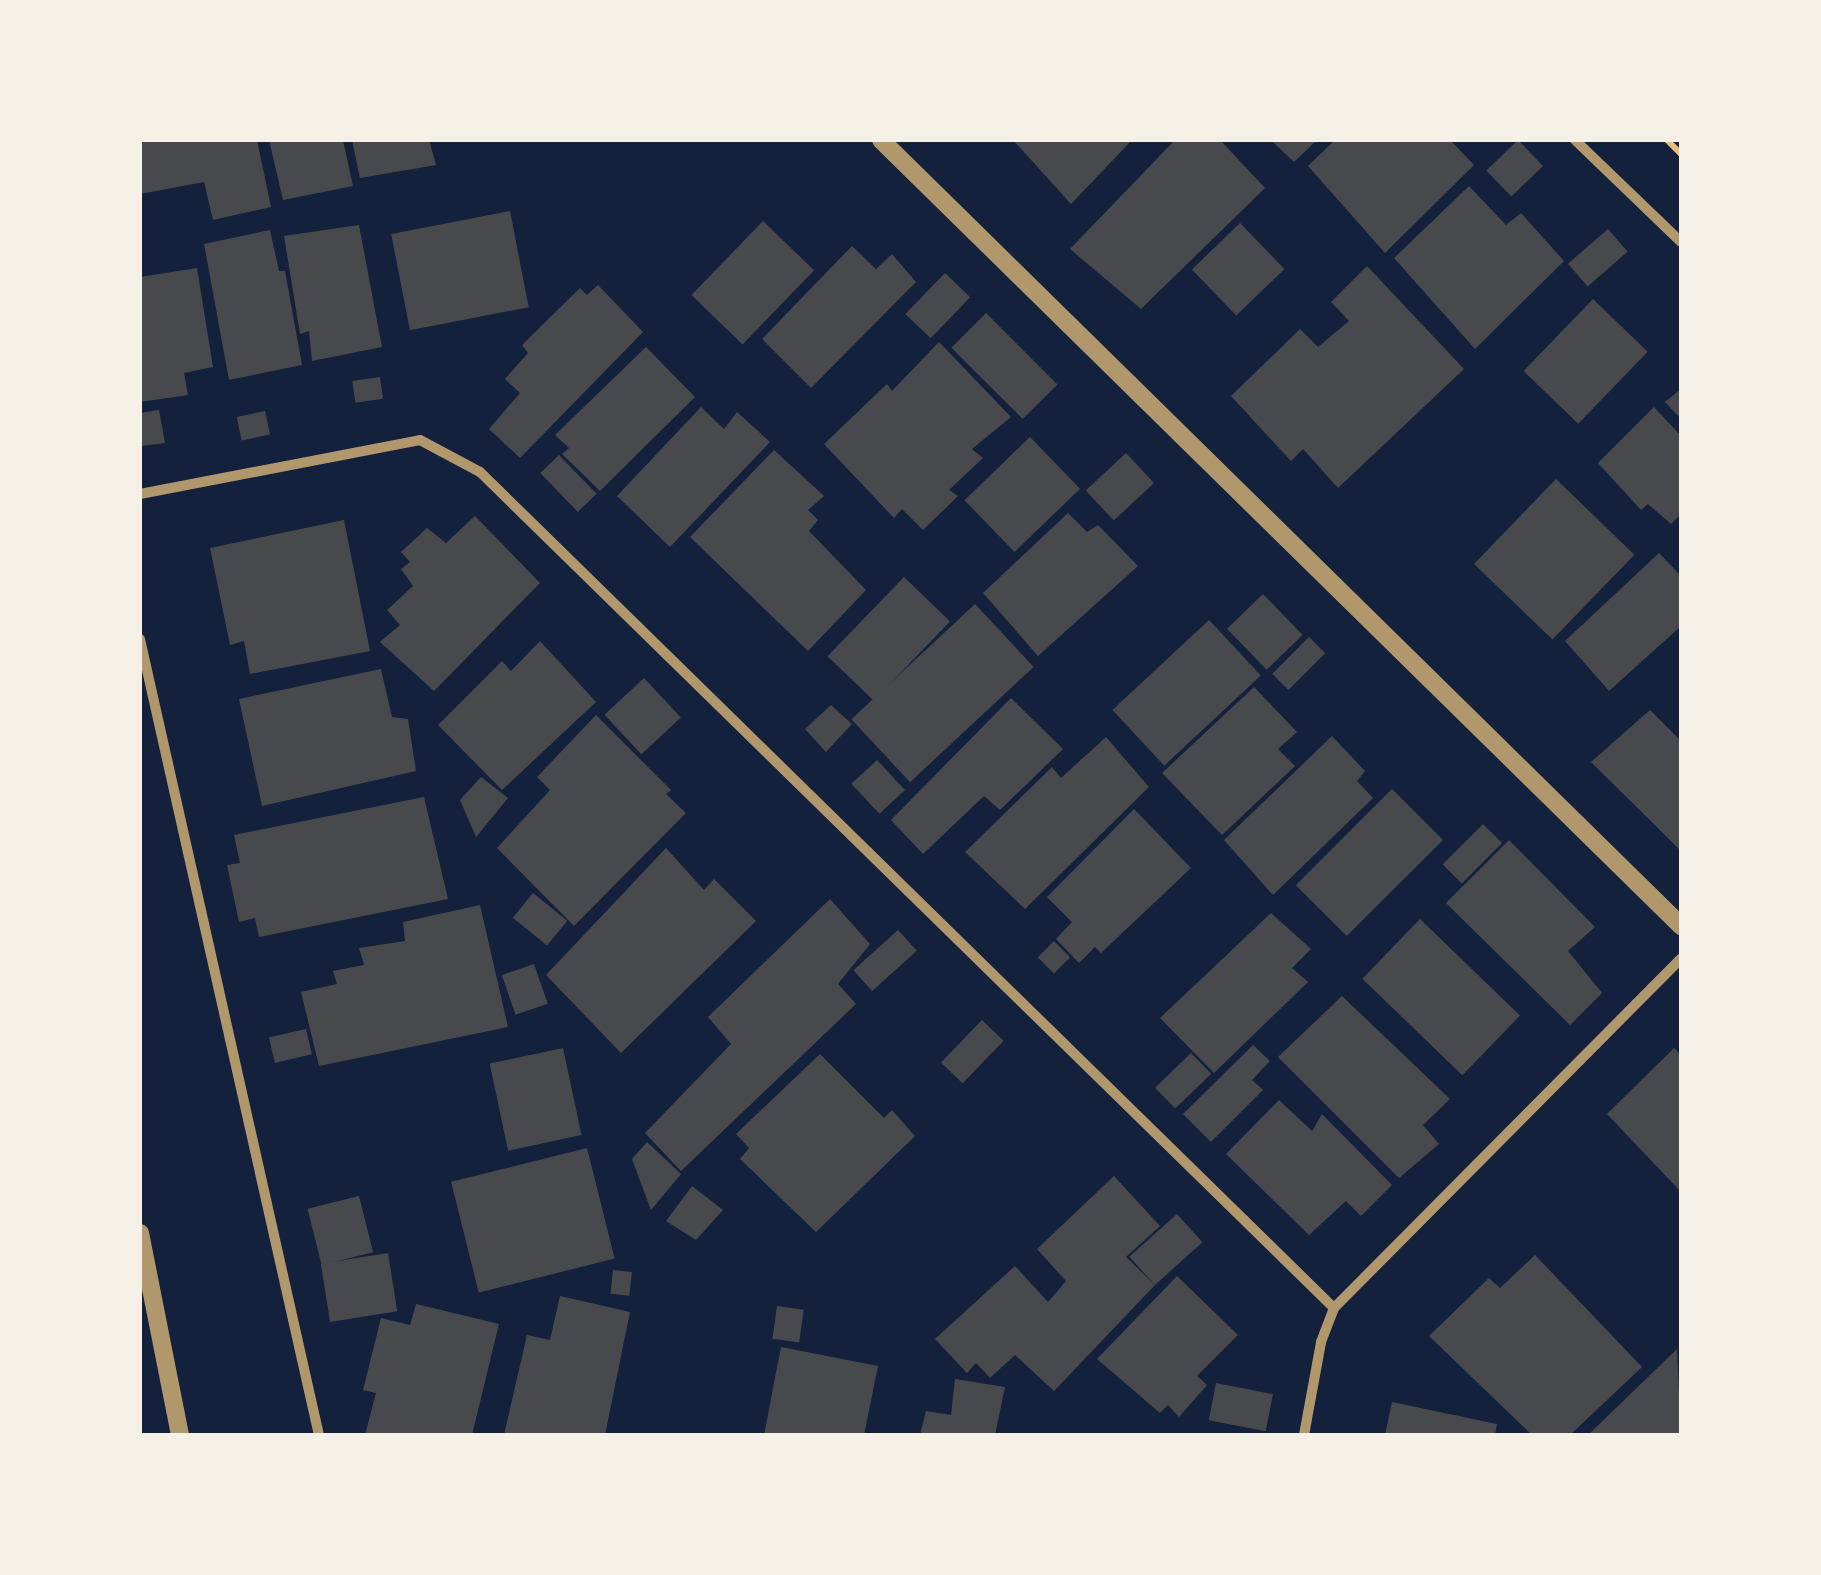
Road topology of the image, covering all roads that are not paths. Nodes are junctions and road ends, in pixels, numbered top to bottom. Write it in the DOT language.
graph roads {
  1 [pos="881,140"];
  2 [pos="1575,140"];
  3 [pos="1681,242"];
  4 [pos="140,494"];
  5 [pos="140,639"];
  6 [pos="1681,926"];
  7 [pos="1681,959"];
  8 [pos="140,1233"];
  9 [pos="1334,1308"];
  10 [pos="180,1435"];
  11 [pos="320,1435"];
  12 [pos="1304,1435"];
  1 -- 6 [label="street"];
  2 -- 3 [label="street"];
  4 -- 9 [label="street"];
  5 -- 11 [label="street"];
  7 -- 9 [label="street"];
  8 -- 10 [label="street"];
  9 -- 12 [label="street"];
}
